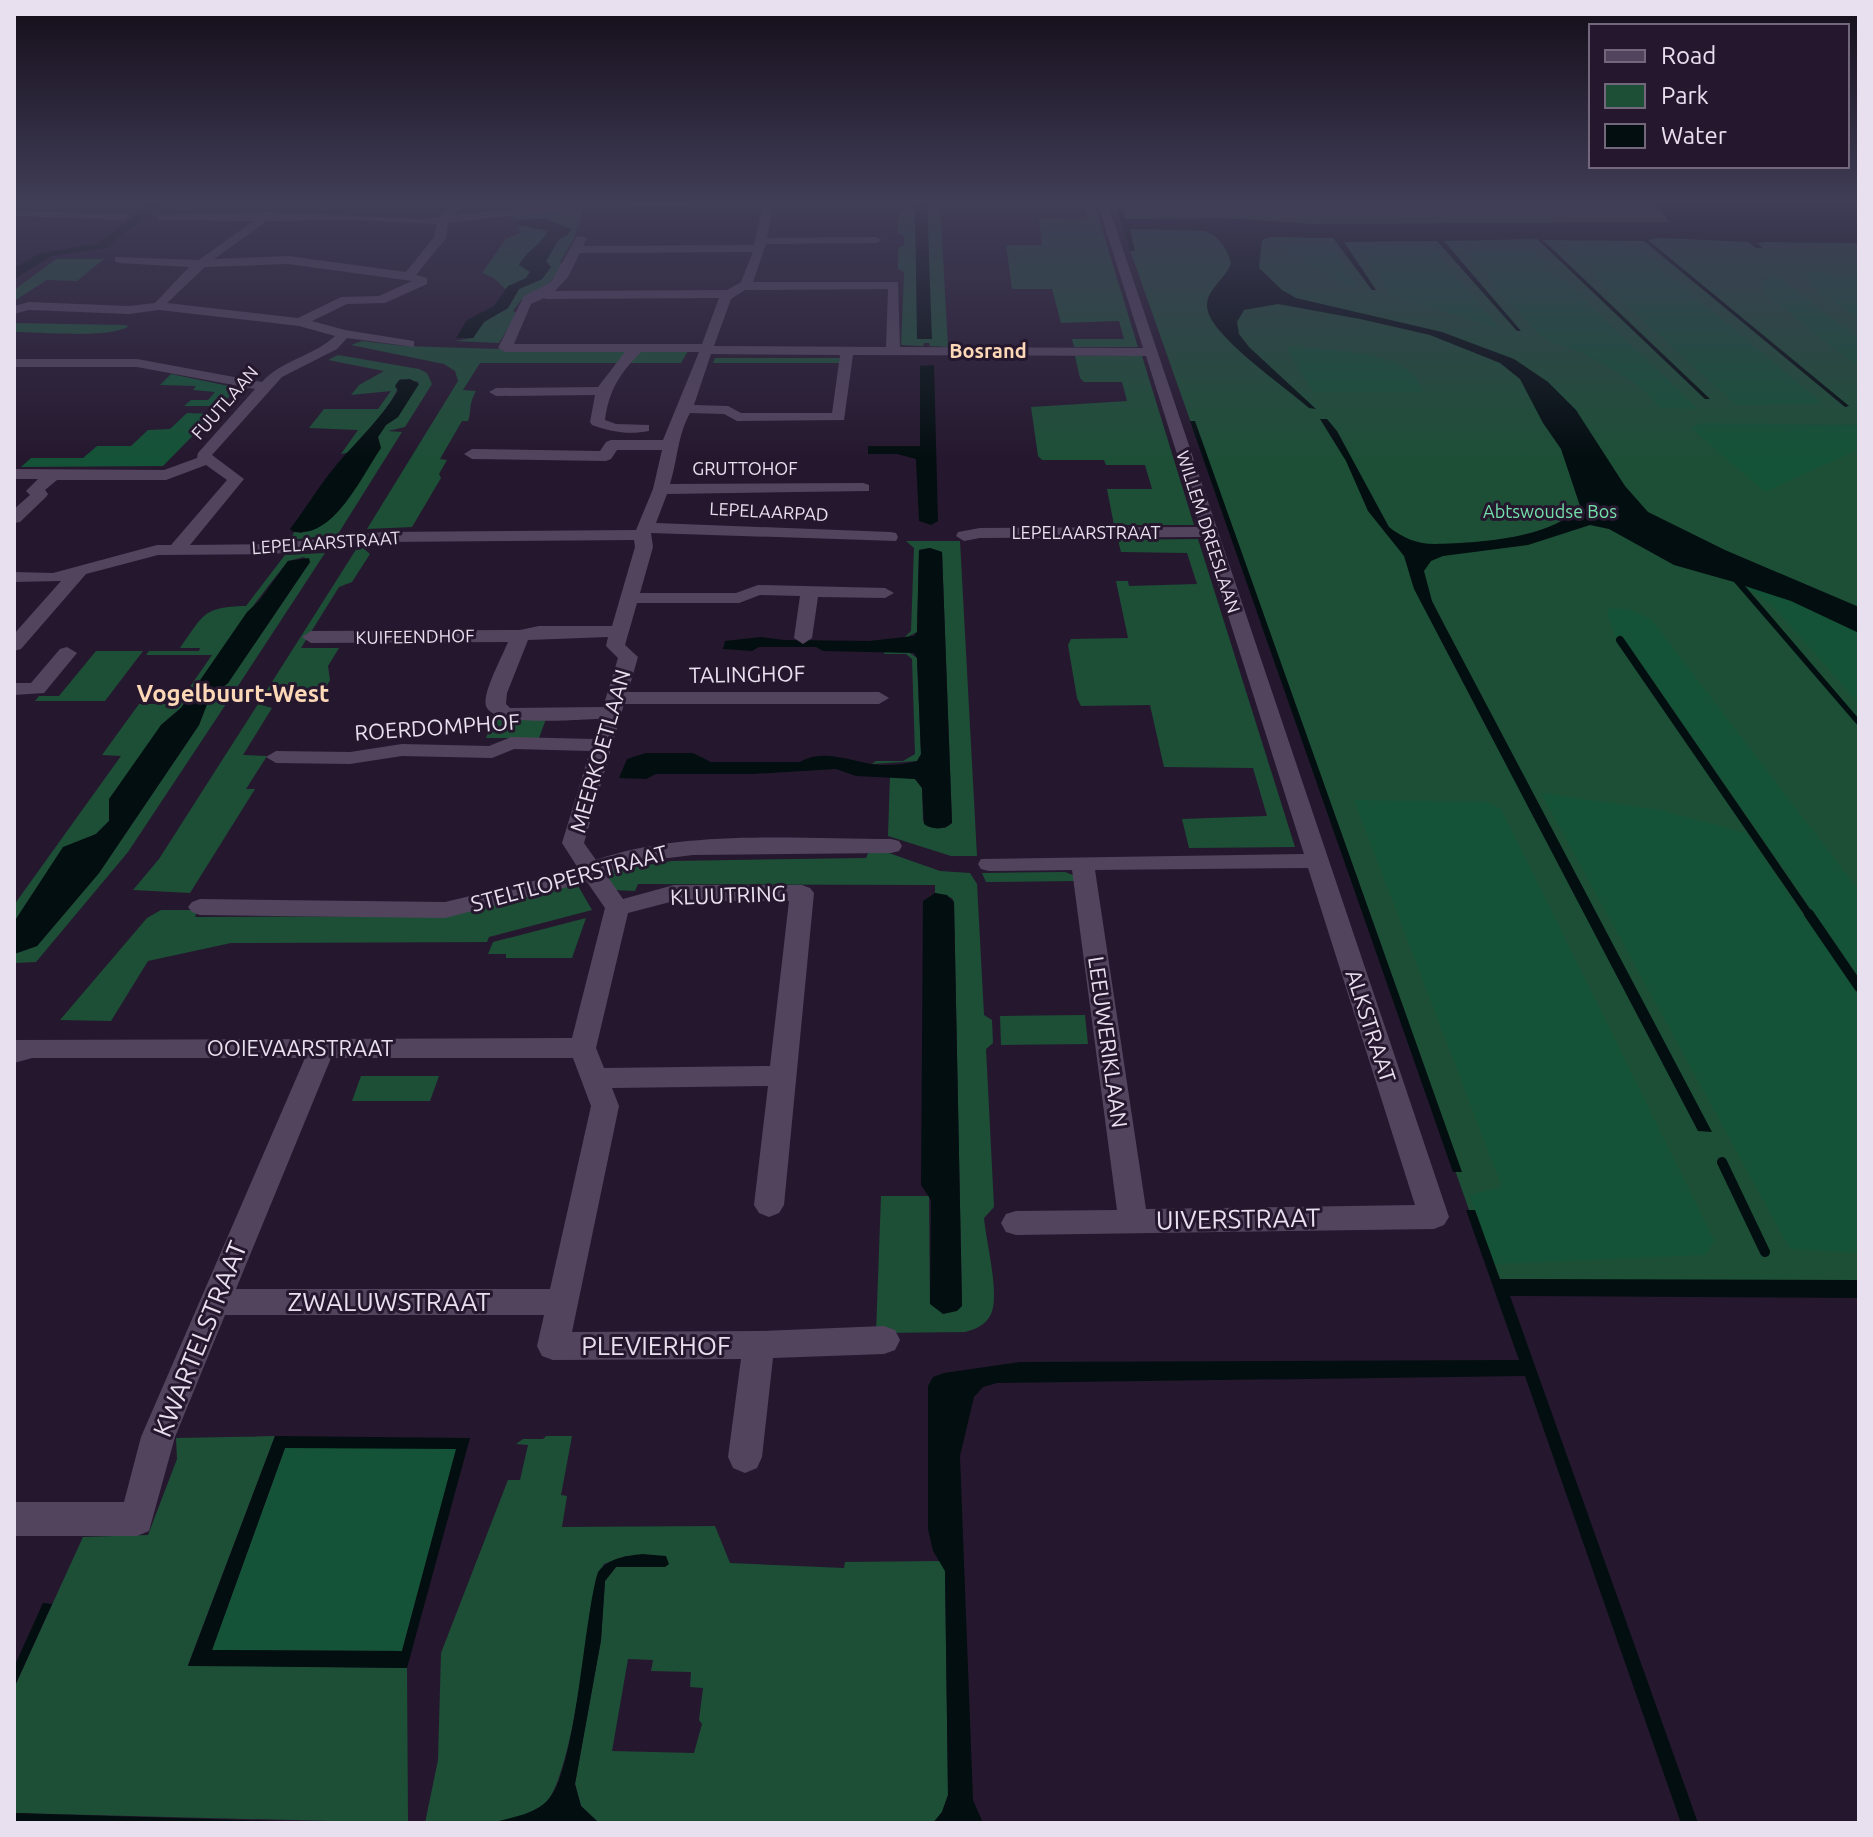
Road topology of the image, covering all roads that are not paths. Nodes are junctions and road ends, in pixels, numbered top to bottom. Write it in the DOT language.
graph roads {
  1 [pos="174,288"];
  2 [pos="408,288"];
  3 [pos="552,288"];
  4 [pos="741,288"];
  5 [pos="894,288"];
  6 [pos="1129,288"];
  7 [pos="729,294"];
  8 [pos="546,295"];
  9 [pos="159,306"];
  10 [pos="14,310"];
  11 [pos="300,322"];
  12 [pos="344,334"];
  13 [pos="409,344"];
  14 [pos="638,347"];
  15 [pos="707,349"];
  16 [pos="847,350"];
  17 [pos="893,350"];
  18 [pos="1150,352"];
  19 [pos="14,363"];
  20 [pos="265,387"];
  21 [pos="601,391"];
  22 [pos="496,392"];
  23 [pos="685,409"];
  24 [pos="674,428"];
  25 [pos="669,445"];
  26 [pos="472,454"];
  27 [pos="208,459"];
  28 [pos="14,474"];
  29 [pos="53,475"];
  30 [pos="863,488"];
  31 [pos="661,489"];
  32 [pos="827,511"];
  33 [pos="14,518"];
  34 [pos="644,532"];
  35 [pos="1209,532"];
  36 [pos="964,536"];
  37 [pos="890,537"];
  38 [pos="177,549"];
  39 [pos="79,572"];
  40 [pos="14,577"];
  41 [pos="810,590"];
  42 [pos="885,593"];
  43 [pos="629,598"];
  44 [pos="619,631"];
  45 [pos="520,636"];
  46 [pos="311,637"];
  47 [pos="803,638"];
  48 [pos="14,645"];
  49 [pos="67,653"];
  50 [pos="14,689"];
  51 [pos="879,698"];
  52 [pos="612,706"];
  53 [pos="601,745"];
  54 [pos="276,757"];
  55 [pos="891,846"];
  56 [pos="1316,861"];
  57 [pos="989,864"];
  58 [pos="1083,864"];
  59 [pos="592,869"];
  60 [pos="200,907"];
  61 [pos="617,908"];
  62 [pos="322,1048"];
  63 [pos="583,1048"];
  64 [pos="15,1051"];
  65 [pos="782,1076"];
  66 [pos="596,1078"];
  67 [pos="1426,1192"];
  68 [pos="769,1205"];
  69 [pos="1133,1220"];
  70 [pos="1016,1223"];
  71 [pos="214,1302"];
  72 [pos="563,1302"];
  73 [pos="884,1340"];
  74 [pos="759,1345"];
  75 [pos="745,1457"];
  76 [pos="14,1519"];
  1 -- 9 [label="street"];
  2 -- 11 [label="street"];
  3 -- 8 [label="street"];
  4 -- 7 [label="street"];
  5 -- 17 [label="street"];
  6 -- 18 [label="street, WILLEM DREESLAAN"];
  7 -- 8 [label="street"];
  7 -- 15 [label="street, MEERKOETLAAN"];
  8 -- 14 [label="street"];
  9 -- 10 [label="street"];
  9 -- 11 [label="street"];
  11 -- 12 [label="street"];
  12 -- 13 [label="street"];
  12 -- 20 [label="street, FUUTLAAN"];
  14 -- 15 [label="street"];
  14 -- 21 [label="street"];
  15 -- 16 [label="street"];
  15 -- 23 [label="street, MEERKOETLAAN"];
  16 -- 17 [label="street"];
  16 -- 23 [label="street"];
  17 -- 18 [label="street"];
  18 -- 35 [label="street, WILLEM DREESLAAN"];
  19 -- 20 [label="street"];
  20 -- 27 [label="street, FUUTLAAN"];
  21 -- 22 [label="street"];
  21 -- 24 [label="street"];
  23 -- 24 [label="street, MEERKOETLAAN"];
  24 -- 25 [label="street, MEERKOETLAAN"];
  25 -- 26 [label="street"];
  25 -- 31 [label="street, MEERKOETLAAN"];
  27 -- 29 [label="street"];
  27 -- 38 [label="street, FUUTLAAN"];
  28 -- 29 [label="street"];
  29 -- 33 [label="street"];
  30 -- 32 [label="street, GRUTTOHOF"];
  31 -- 32 [label="street, GRUTTOHOF"];
  31 -- 34 [label="street, MEERKOETLAAN"];
  32 -- 34 [label="street, LEPELAARPAD"];
  32 -- 37 [label="street, LEPELAARPAD"];
  34 -- 38 [label="street, LEPELAARSTRAAT"];
  34 -- 43 [label="street, MEERKOETLAAN"];
  35 -- 36 [label="street, LEPELAARSTRAAT"];
  35 -- 56 [label="street, WILLEM DREESLAAN"];
  38 -- 39 [label="street, LEPELAARSTRAAT"];
  39 -- 40 [label="street, LEPELAARSTRAAT"];
  39 -- 48 [label="street"];
  41 -- 42 [label="street"];
  41 -- 43 [label="street"];
  41 -- 47 [label="street"];
  43 -- 44 [label="street, MEERKOETLAAN"];
  44 -- 45 [label="street, KUIFEENDHOF"];
  44 -- 52 [label="street, MEERKOETLAAN"];
  45 -- 46 [label="street, KUIFEENDHOF"];
  45 -- 52 [label="street, TALINGHOF"];
  49 -- 50 [label="street"];
  51 -- 52 [label="street, TALINGHOF"];
  52 -- 53 [label="street, MEERKOETLAAN"];
  53 -- 54 [label="street, ROERDOMPHOF"];
  53 -- 59 [label="street, MEERKOETLAAN"];
  55 -- 59 [label="street, STELTLOPERSTRAAT"];
  56 -- 58 [label="street"];
  56 -- 67 [label="street, ALKSTRAAT"];
  57 -- 58 [label="street"];
  58 -- 69 [label="street, LEEUWERIKLAAN"];
  59 -- 60 [label="street, STELTLOPERSTRAAT"];
  59 -- 61 [label="street, MEERKOETLAAN"];
  61 -- 63 [label="street"];
  61 -- 65 [label="street, KLUUTRING"];
  62 -- 63 [label="street, OOIEVAARSTRAAT"];
  62 -- 64 [label="street, OOIEVAARSTRAAT"];
  62 -- 71 [label="street, KWARTELSTRAAT"];
  63 -- 66 [label="street"];
  65 -- 66 [label="street"];
  65 -- 68 [label="street, KLUUTRING"];
  66 -- 72 [label="street"];
  67 -- 69 [label="street, UIVERSTRAAT"];
  69 -- 70 [label="street, UIVERSTRAAT"];
  71 -- 72 [label="street, ZWALUWSTRAAT"];
  71 -- 76 [label="street, KWARTELSTRAAT"];
  72 -- 74 [label="street, PLEVIERHOF"];
  73 -- 74 [label="street, PLEVIERHOF"];
  74 -- 75 [label="street, PLEVIERHOF"];
}
